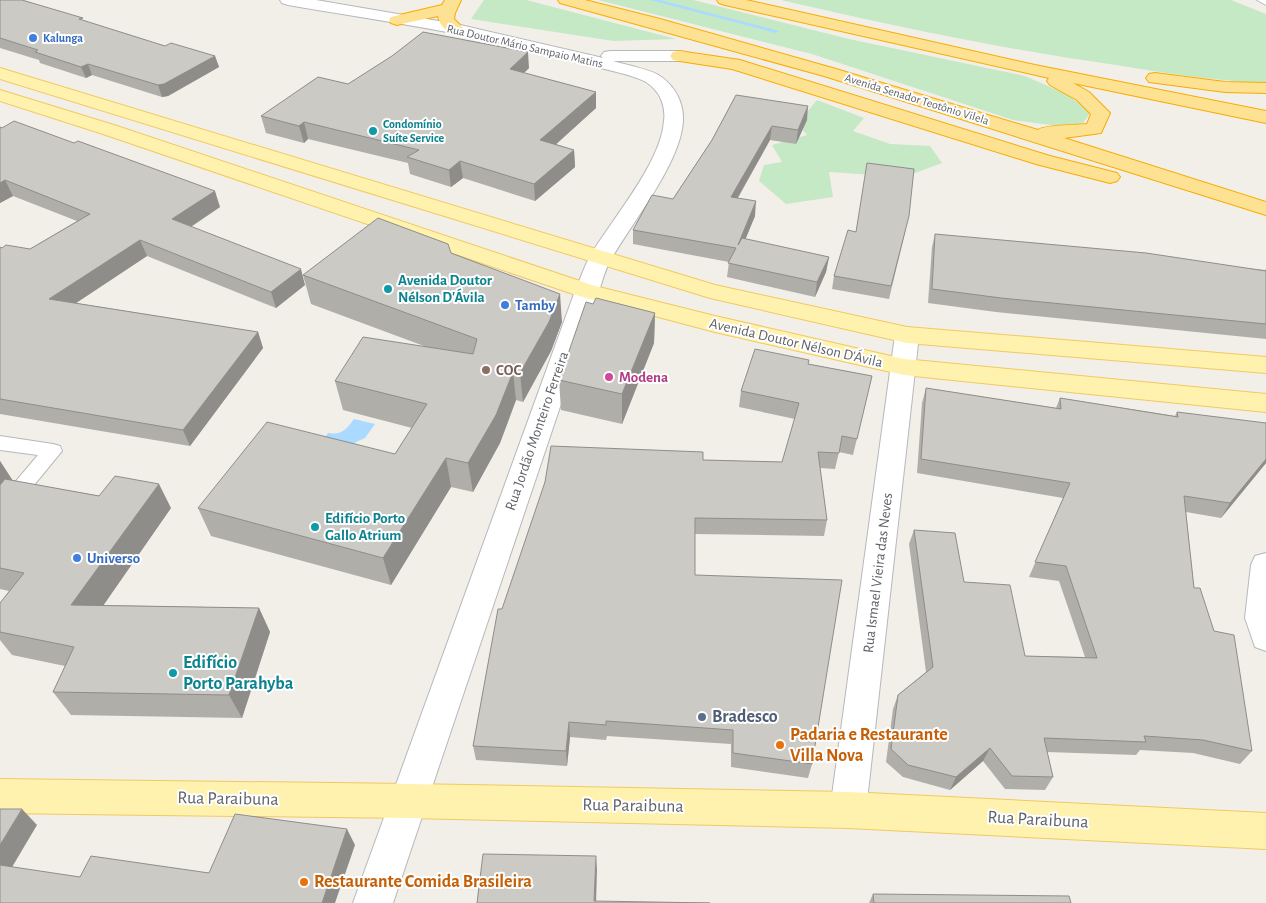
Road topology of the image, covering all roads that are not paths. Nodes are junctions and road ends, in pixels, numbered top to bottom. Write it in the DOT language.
graph roads {
  1 [pos="288,0"];
  2 [pos="566,0"];
  3 [pos="725,0"];
  4 [pos="1262,0"];
  5 [pos="1266,2"];
  6 [pos="450,4"];
  7 [pos="396,20"];
  8 [pos="456,30"];
  9 [pos="860,30"];
  10 [pos="576,56"];
  11 [pos="679,56"];
  12 [pos="1035,70"];
  13 [pos="0,73"];
  14 [pos="652,78"];
  15 [pos="1266,88"];
  16 [pos="0,95"];
  17 [pos="1266,117"];
  18 [pos="1010,127"];
  19 [pos="1266,209"];
  20 [pos="1266,218"];
  21 [pos="600,258"];
  22 [pos="586,291"];
  23 [pos="907,335"];
  24 [pos="1266,365"];
  25 [pos="904,367"];
  26 [pos="1266,403"];
  27 [pos="0,442"];
  28 [pos="0,513"];
  29 [pos="1266,565"];
  30 [pos="1266,637"];
  31 [pos="0,796"];
  32 [pos="409,800"];
  33 [pos="848,810"];
  34 [pos="1266,831"];
  35 [pos="373,903"];
  1 -- 7 [label="street, Rua Doutor Mário Sampaio Matins"];
  2 -- 18 [label="highway, Avenida Senador Teotônio Vilela"];
  3 -- 9 [label="highway"];
  4 -- 5 [label="lane"];
  6 -- 7 [label="highway"];
  6 -- 8 [label="highway"];
  7 -- 8 [label="street, Rua Doutor Mário Sampaio Matins"];
  8 -- 10 [label="street, Rua Doutor Mário Sampaio Matins"];
  9 -- 12 [label="highway"];
  9 -- 15 [label="highway"];
  10 -- 11 [label="street"];
  10 -- 14 [label="street, Rua Doutor Mário Sampaio Matins"];
  11 -- 14 [label="street"];
  11 -- 20 [label="highway"];
  12 -- 17 [label="highway"];
  12 -- 18 [label="highway"];
  13 -- 21 [label="main road, Avenida Doutor Nélson D'Ávila"];
  14 -- 21 [label="street, Rua Jordão Monteiro Ferreira"];
  16 -- 22 [label="main road, Avenida Doutor Nélson D'Ávila"];
  18 -- 19 [label="highway, Avenida Senador Teotônio Vilela"];
  21 -- 22 [label="street, Rua Jordão Monteiro Ferreira"];
  21 -- 23 [label="main road, Avenida Doutor Nélson D'Ávila"];
  22 -- 25 [label="main road, Avenida Doutor Nélson D'Ávila"];
  22 -- 32 [label="street, Rua Jordão Monteiro Ferreira"];
  23 -- 24 [label="main road, Avenida Doutor Nélson D'Ávila"];
  23 -- 25 [label="street, Rua Ismael Vieira das Neves"];
  25 -- 26 [label="main road, Avenida Doutor Nélson D'Ávila"];
  25 -- 33 [label="street, Rua Ismael Vieira das Neves"];
  27 -- 28 [label="lane"];
  29 -- 30 [label="street"];
  31 -- 32 [label="main road, Rua Paraibuna"];
  32 -- 33 [label="main road, Rua Paraibuna"];
  32 -- 35 [label="street, Rua Jordão Monteiro Ferreira"];
  33 -- 34 [label="main road, Rua Paraibuna"];
}
